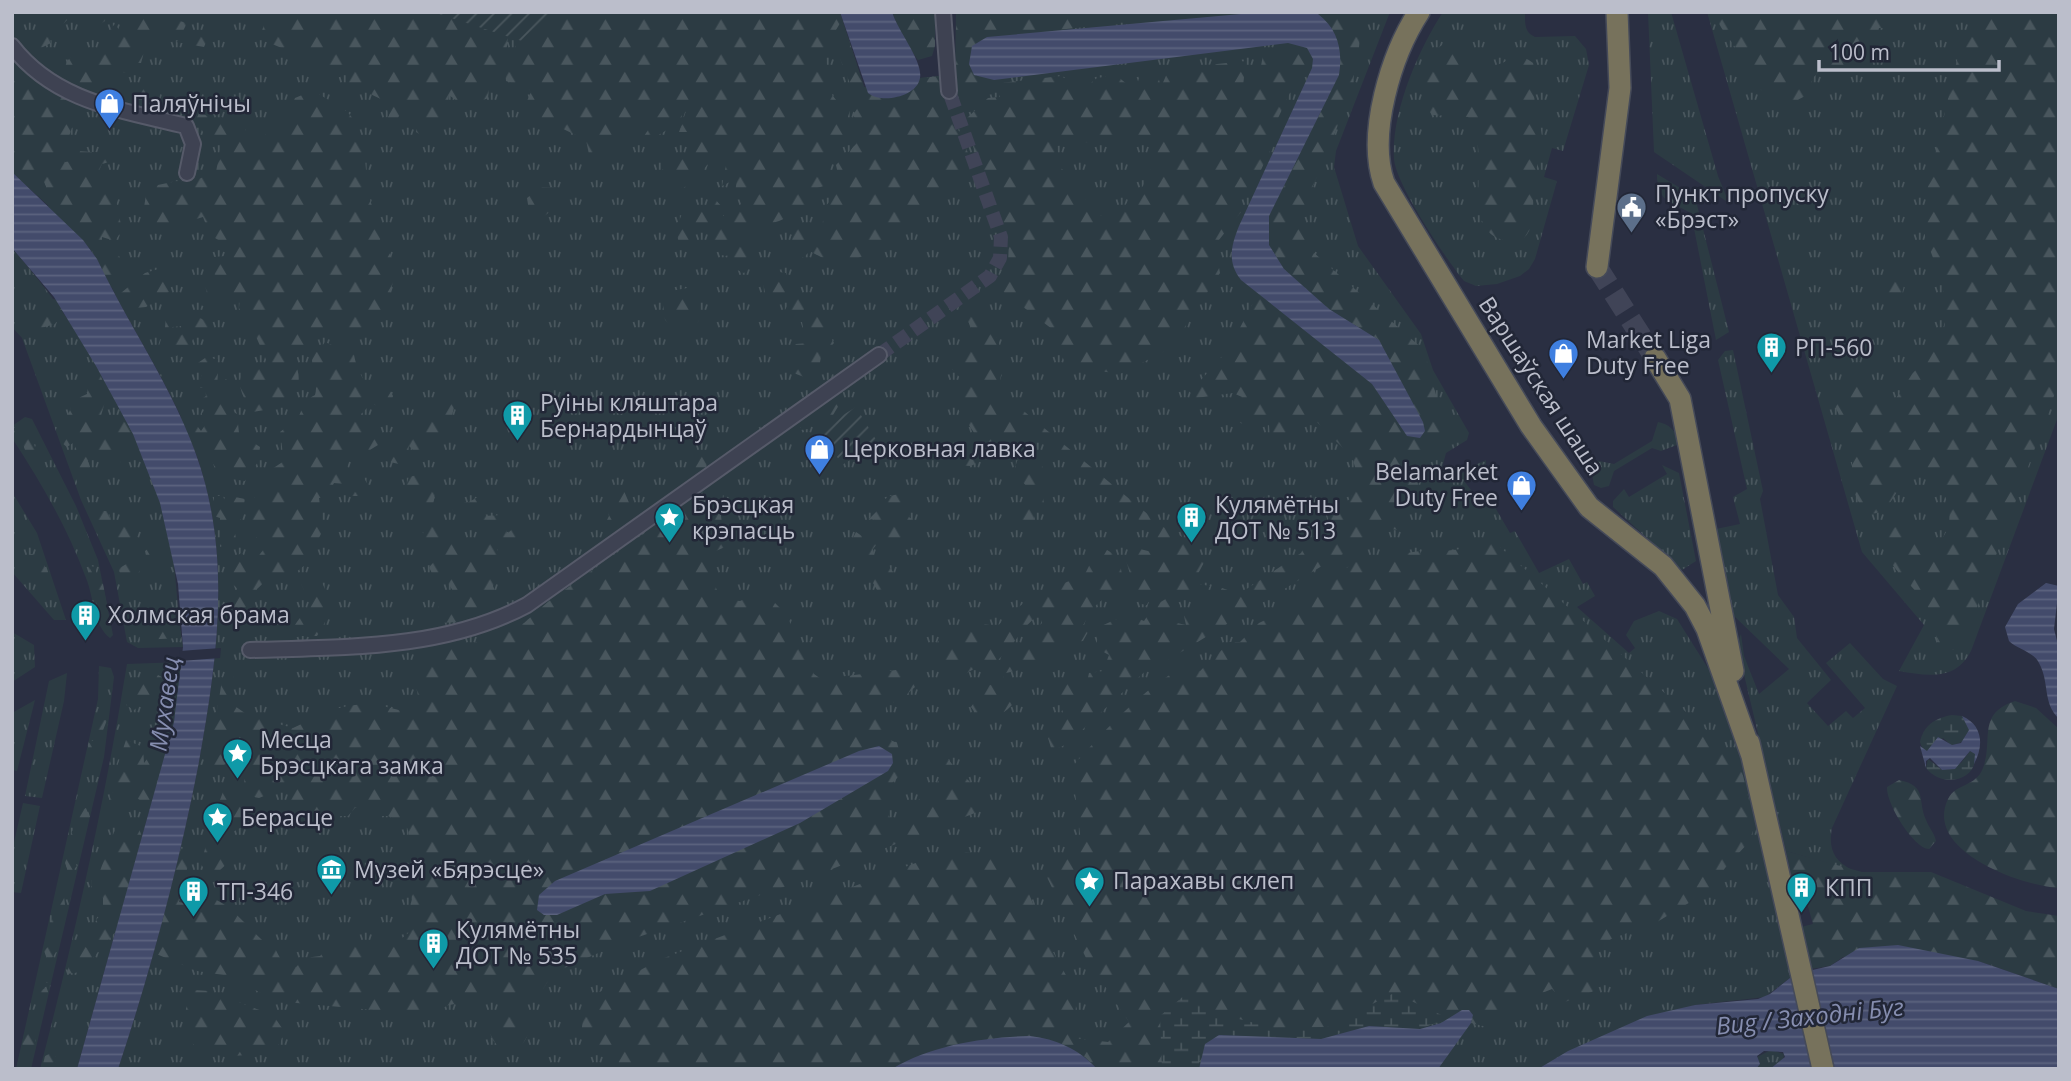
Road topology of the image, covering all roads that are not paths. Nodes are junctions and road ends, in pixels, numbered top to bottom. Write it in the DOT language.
graph roads {
  1 [pos="943,12"];
  2 [pos="1419,12"];
  3 [pos="1617,12"];
  4 [pos="12,46"];
  5 [pos="949,91"];
  6 [pos="187,173"];
  7 [pos="1597,267"];
  8 [pos="879,355"];
  9 [pos="1655,358"];
  10 [pos="250,650"];
  11 [pos="1752,756"];
  12 [pos="1823,1069"];
  1 -- 5 [label="street"];
  2 -- 11 [label="highway, Варшаўская шаша"];
  3 -- 7 [label="highway"];
  4 -- 6 [label="street"];
  8 -- 10 [label="street"];
  9 -- 11 [label="highway, Варшаўская шаша"];
  11 -- 12 [label="highway, Варшаўская шаша"];
}
